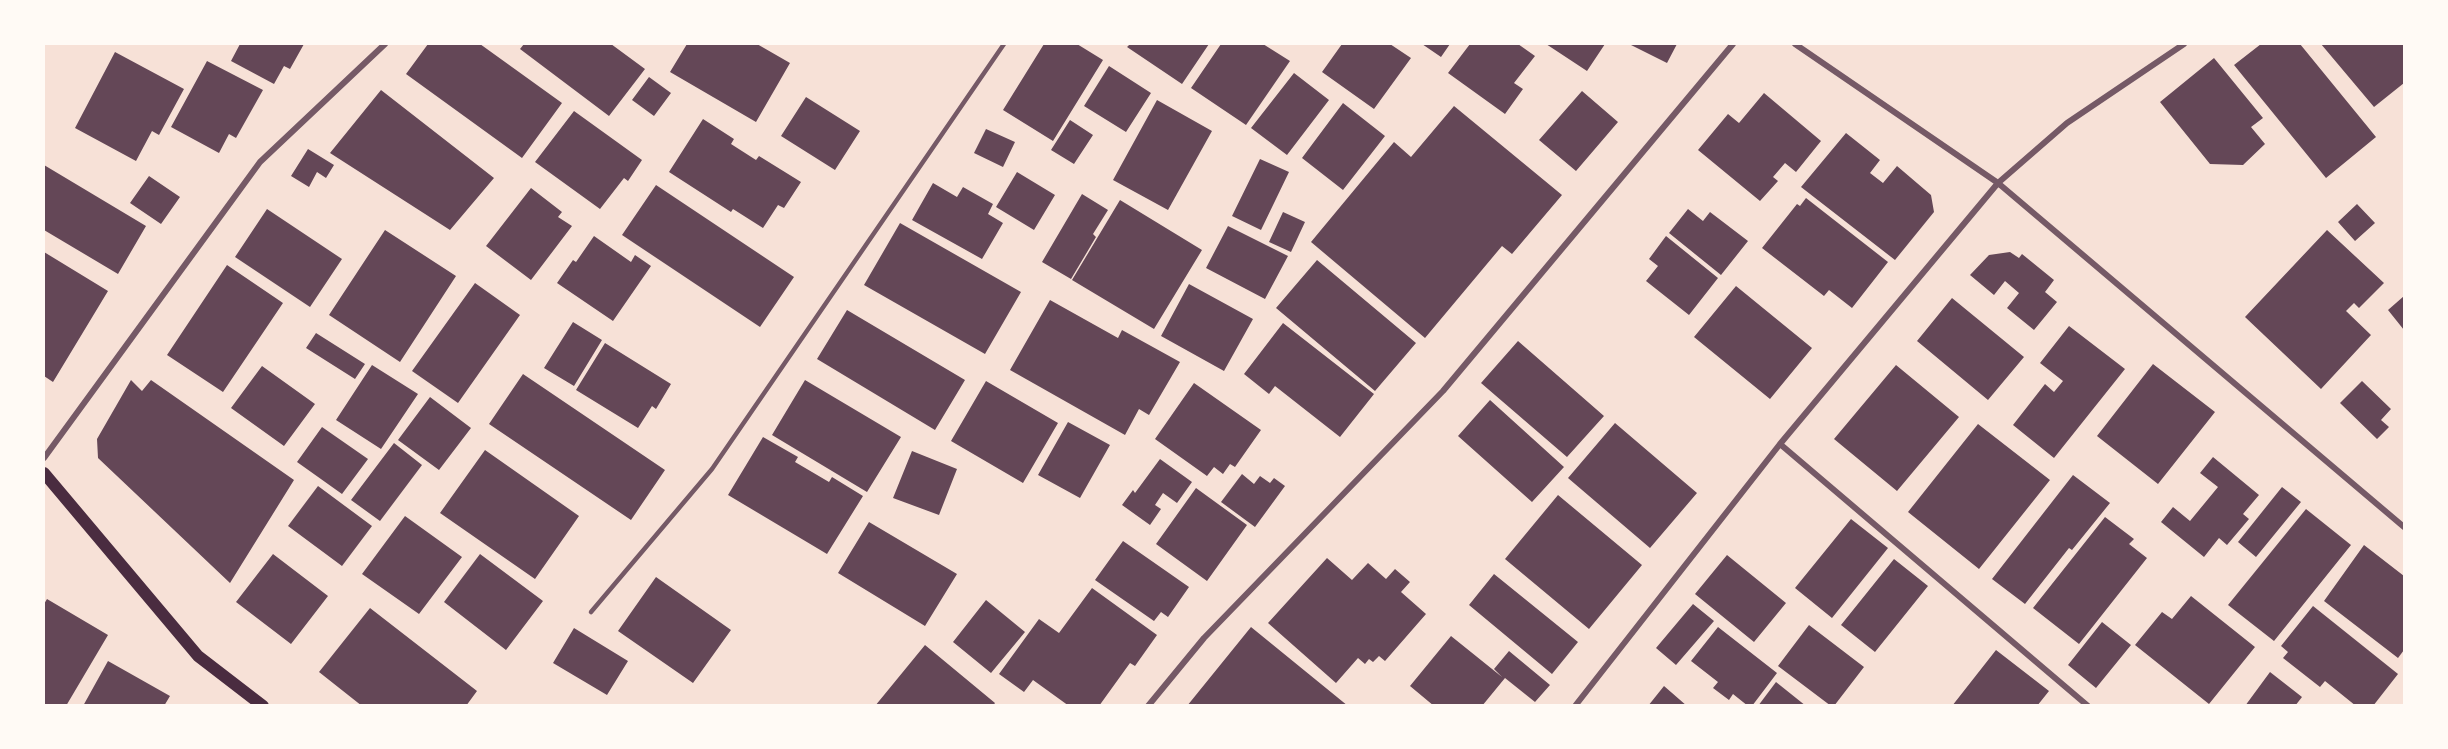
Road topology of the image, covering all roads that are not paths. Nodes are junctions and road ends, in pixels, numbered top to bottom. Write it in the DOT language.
graph roads {
  1 [pos="386,44"];
  2 [pos="1004,44"];
  3 [pos="1732,44"];
  4 [pos="1795,44"];
  5 [pos="2184,44"];
  6 [pos="1998,183"];
  7 [pos="1780,444"];
  8 [pos="44,458"];
  9 [pos="44,473"];
  10 [pos="2404,527"];
  11 [pos="591,612"];
  12 [pos="262,705"];
  13 [pos="1148,705"];
  14 [pos="1575,705"];
  15 [pos="2088,705"];
  1 -- 8 [label="street"];
  2 -- 11 [label="lane"];
  3 -- 13 [label="street"];
  4 -- 6 [label="street"];
  5 -- 6 [label="street"];
  6 -- 7 [label="street"];
  6 -- 10 [label="street"];
  7 -- 14 [label="street"];
  7 -- 15 [label="street"];
  9 -- 12 [label="main road"];
}
